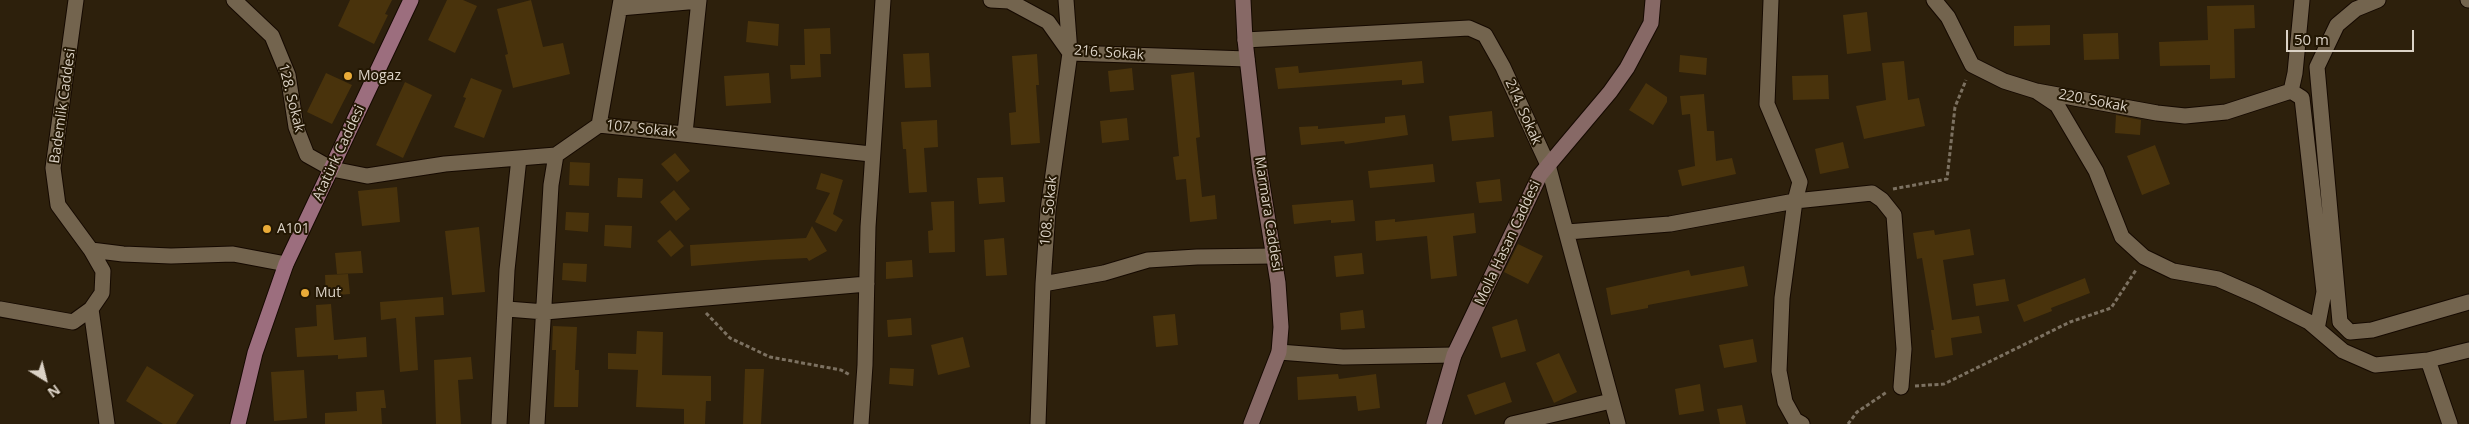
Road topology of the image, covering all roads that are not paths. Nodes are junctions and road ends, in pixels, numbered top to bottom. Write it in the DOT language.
graph roads {
  1 [pos="76,0"];
  2 [pos="234,0"];
  3 [pos="411,0"];
  4 [pos="699,0"];
  5 [pos="882,0"];
  6 [pos="990,0"];
  7 [pos="1066,0"];
  8 [pos="1243,0"];
  9 [pos="1654,0"];
  10 [pos="1772,0"];
  11 [pos="1934,0"];
  12 [pos="1950,0"];
  13 [pos="2302,0"];
  14 [pos="2378,0"];
  15 [pos="620,4"];
  16 [pos="1948,17"];
  17 [pos="1245,40"];
  18 [pos="1070,53"];
  19 [pos="1247,59"];
  20 [pos="2316,67"];
  21 [pos="2295,73"];
  22 [pos="2036,91"];
  23 [pos="2291,91"];
  24 [pos="599,125"];
  25 [pos="685,133"];
  26 [pos="871,154"];
  27 [pos="556,156"];
  28 [pos="519,158"];
  29 [pos="1548,166"];
  30 [pos="332,168"];
  31 [pos="1795,201"];
  32 [pos="1567,232"];
  33 [pos="91,250"];
  34 [pos="1274,256"];
  35 [pos="286,264"];
  36 [pos="867,284"];
  37 [pos="1043,284"];
  38 [pos="2469,302"];
  39 [pos="0,309"];
  40 [pos="91,309"];
  41 [pos="506,310"];
  42 [pos="545,312"];
  43 [pos="2316,328"];
  44 [pos="2469,350"];
  45 [pos="1279,352"];
  46 [pos="1454,355"];
  47 [pos="2428,360"];
  48 [pos="1901,387"];
  49 [pos="1611,401"];
  50 [pos="107,424"];
  51 [pos="238,424"];
  52 [pos="499,424"];
  53 [pos="537,424"];
  54 [pos="861,424"];
  55 [pos="1038,424"];
  56 [pos="1251,424"];
  57 [pos="1434,424"];
  58 [pos="1512,424"];
  59 [pos="1618,424"];
  60 [pos="1802,424"];
  61 [pos="2450,424"];
  1 -- 33 [label="street, Bademlik Caddesi"];
  2 -- 30 [label="street, 128. Sokak"];
  3 -- 30 [label="main road, Atatürk Caddesi"];
  4 -- 15 [label="street"];
  4 -- 25 [label="street"];
  5 -- 26 [label="street"];
  6 -- 18 [label="street, 216. Sokak"];
  7 -- 18 [label="street, 108. Sokak"];
  8 -- 17 [label="street, Marmara Caddesi"];
  9 -- 29 [label="street, Molla Hasan Caddesi"];
  10 -- 31 [label="street"];
  11 -- 16 [label="street"];
  12 -- 16 [label="street"];
  13 -- 21 [label="street"];
  14 -- 20 [label="street"];
  15 -- 24 [label="street"];
  16 -- 22 [label="street, 220. Sokak"];
  17 -- 19 [label="street, Marmara Caddesi"];
  17 -- 29 [label="street, 214. Sokak"];
  18 -- 19 [label="street, 216. Sokak"];
  18 -- 37 [label="street, 108. Sokak"];
  19 -- 34 [label="street, Marmara Caddesi"];
  20 -- 21 [label="street"];
  20 -- 38 [label="street"];
  21 -- 23 [label="street"];
  22 -- 23 [label="street, 220. Sokak"];
  22 -- 43 [label="street"];
  23 -- 43 [label="street"];
  24 -- 25 [label="street, 107. Sokak"];
  24 -- 27 [label="street, 107. Sokak"];
  25 -- 26 [label="street, 107. Sokak"];
  26 -- 36 [label="street"];
  27 -- 28 [label="street"];
  27 -- 42 [label="street"];
  28 -- 30 [label="street"];
  28 -- 41 [label="street"];
  29 -- 32 [label="street, 214. Sokak"];
  29 -- 46 [label="street, Molla Hasan Caddesi"];
  30 -- 35 [label="main road, Atatürk Caddesi"];
  31 -- 32 [label="street"];
  31 -- 48 [label="street"];
  31 -- 60 [label="street"];
  32 -- 49 [label="street, 214. Sokak"];
  33 -- 35 [label="street"];
  33 -- 40 [label="street, Bademlik Caddesi"];
  34 -- 37 [label="street"];
  34 -- 45 [label="street, Marmara Caddesi"];
  35 -- 51 [label="main road, Atatürk Caddesi"];
  36 -- 42 [label="street"];
  36 -- 54 [label="street"];
  37 -- 55 [label="street, 108. Sokak"];
  39 -- 40 [label="street"];
  40 -- 50 [label="street"];
  41 -- 42 [label="street"];
  41 -- 52 [label="street"];
  42 -- 53 [label="street"];
  43 -- 47 [label="street"];
  44 -- 47 [label="street"];
  45 -- 46 [label="street"];
  45 -- 56 [label="street, Marmara Caddesi"];
  46 -- 57 [label="street, Molla Hasan Caddesi"];
  47 -- 61 [label="street"];
  49 -- 58 [label="street"];
  49 -- 59 [label="street, 214. Sokak"];
}
